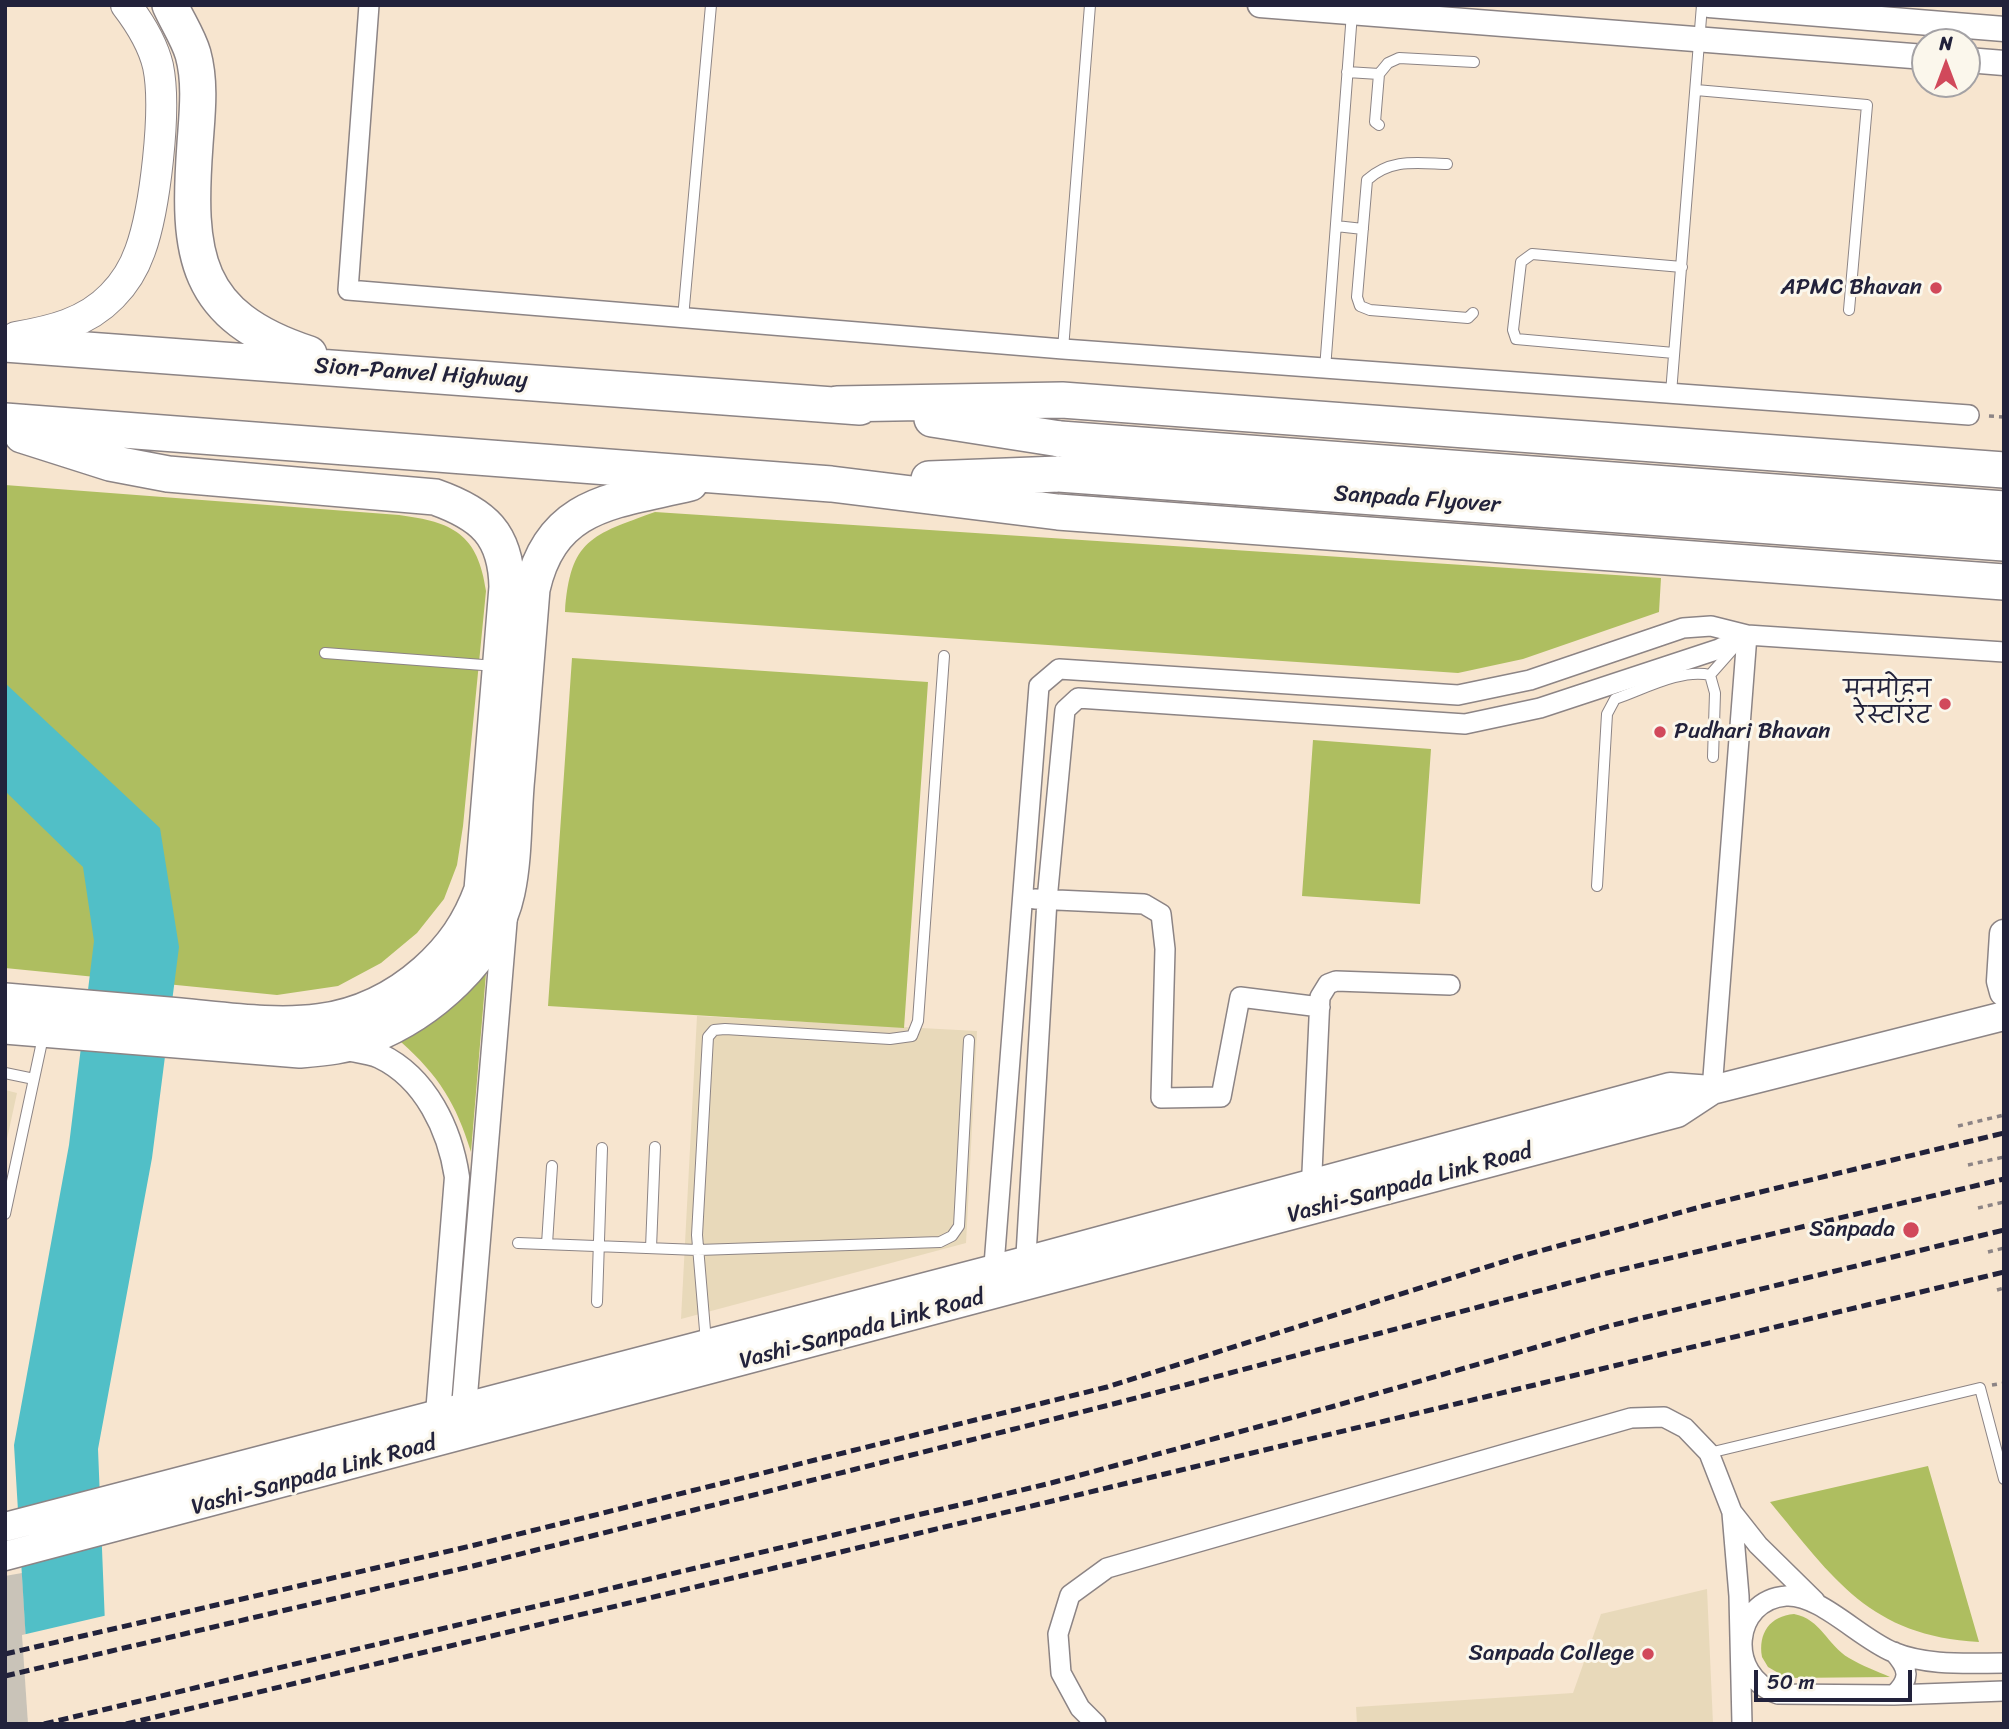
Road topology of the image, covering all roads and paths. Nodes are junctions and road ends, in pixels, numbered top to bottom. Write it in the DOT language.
graph roads {
  1 [pos="126,5"];
  2 [pos="170,5"];
  3 [pos="369,5"];
  4 [pos="711,5"];
  5 [pos="1090,5"];
  6 [pos="1260,5"];
  7 [pos="1702,5"];
  8 [pos="1709,5"];
  9 [pos="1352,9"];
  10 [pos="2004,29"];
  11 [pos="1699,39"];
  12 [pos="1911,56"];
  13 [pos="1981,61"];
  14 [pos="1474,62"];
  15 [pos="2004,63"];
  16 [pos="1347,72"];
  17 [pos="1379,74"];
  18 [pos="1696,90"];
  19 [pos="1379,125"];
  20 [pos="1447,164"];
  21 [pos="1336,226"];
  22 [pos="1363,229"];
  23 [pos="1682,267"];
  24 [pos="1849,310"];
  25 [pos="1473,313"];
  26 [pos="683,318"];
  27 [pos="5,339"];
  28 [pos="5,345"];
  29 [pos="1063,349"];
  30 [pos="1674,353"];
  31 [pos="355,369"];
  32 [pos="1325,369"];
  33 [pos="1671,393"];
  34 [pos="837,404"];
  35 [pos="1969,415"];
  36 [pos="5,421"];
  37 [pos="5,429"];
  38 [pos="1856,459"];
  39 [pos="2004,470"];
  40 [pos="721,476"];
  41 [pos="831,484"];
  42 [pos="2004,509"];
  43 [pos="2004,543"];
  44 [pos="1848,571"];
  45 [pos="2004,583"];
  46 [pos="1747,635"];
  47 [pos="2004,652"];
  48 [pos="325,653"];
  49 [pos="944,656"];
  50 [pos="500,666"];
  51 [pos="1710,675"];
  52 [pos="1713,758"];
  53 [pos="1597,886"];
  54 [pos="494,891"];
  55 [pos="1020,898"];
  56 [pos="1047,900"];
  57 [pos="2004,934"];
  58 [pos="1450,985"];
  59 [pos="2004,992"];
  60 [pos="5,1001"];
  61 [pos="1320,1007"];
  62 [pos="2004,1016"];
  63 [pos="61,1022"];
  64 [pos="5,1026"];
  65 [pos="270,1037"];
  66 [pos="969,1040"];
  67 [pos="338,1046"];
  68 [pos="5,1073"];
  69 [pos="34,1079"];
  70 [pos="1712,1090"];
  71 [pos="2004,1115"];
  72 [pos="1958,1126"];
  73 [pos="655,1147"];
  74 [pos="602,1148"];
  75 [pos="2004,1157"];
  76 [pos="1968,1165"];
  77 [pos="552,1166"];
  78 [pos="1311,1182"];
  79 [pos="2004,1202"];
  80 [pos="1978,1208"];
  81 [pos="1311,1211"];
  82 [pos="5,1214"];
  83 [pos="518,1243"];
  84 [pos="547,1244"];
  85 [pos="598,1245"];
  86 [pos="651,1248"];
  87 [pos="2004,1248"];
  88 [pos="698,1250"];
  89 [pos="1989,1252"];
  90 [pos="1025,1274"];
  91 [pos="992,1282"];
  92 [pos="2004,1288"];
  93 [pos="1997,1290"];
  94 [pos="597,1303"];
  95 [pos="706,1343"];
  96 [pos="451,1410"];
  97 [pos="350,1437"];
  98 [pos="456,1438"];
  99 [pos="1709,1453"];
  100 [pos="357,1464"];
  101 [pos="2004,1479"];
  102 [pos="1732,1512"];
  103 [pos="5,1527"];
  104 [pos="5,1556"];
  105 [pos="1815,1601"];
  106 [pos="1741,1653"];
  107 [pos="1894,1653"];
  108 [pos="2004,1663"];
  109 [pos="2004,1691"];
  110 [pos="1778,1694"];
  111 [pos="1894,1695"];
  112 [pos="1096,1724"];
  113 [pos="1744,1724"];
  1 -- 27 [label="main road"];
  2 -- 31 [label="highway"];
  3 -- 26 [label="street"];
  4 -- 26 [label="lane"];
  5 -- 29 [label="lane"];
  6 -- 9 [label="street"];
  7 -- 11 [label="lane"];
  8 -- 10 [label="street"];
  9 -- 11 [label="street"];
  9 -- 16 [label="lane"];
  11 -- 12 [label="street"];
  11 -- 18 [label="lane"];
  13 -- 15 [label="street"];
  14 -- 17 [label="lane"];
  16 -- 17 [label="lane"];
  16 -- 21 [label="lane"];
  17 -- 19 [label="lane"];
  18 -- 23 [label="lane"];
  18 -- 24 [label="lane"];
  20 -- 22 [label="lane"];
  21 -- 22 [label="lane"];
  21 -- 32 [label="lane"];
  22 -- 25 [label="lane"];
  23 -- 30 [label="lane"];
  23 -- 30 [label="lane"];
  26 -- 29 [label="street"];
  28 -- 31 [label="highway, Sion-Panvel Highway"];
  29 -- 32 [label="street"];
  30 -- 33 [label="lane"];
  31 -- 34 [label="highway, Sion-Panvel Highway"];
  32 -- 33 [label="street"];
  33 -- 35 [label="street"];
  34 -- 38 [label="highway"];
  34 -- 42 [label="highway, Sanpada Flyover, bridge"];
  36 -- 40 [label="highway"];
  37 -- 50 [label="highway"];
  38 -- 39 [label="highway"];
  38 -- 44 [label="highway"];
  40 -- 41 [label="highway"];
  40 -- 54 [label="highway"];
  41 -- 43 [label="highway, Sanpada Flyover, bridge"];
  41 -- 44 [label="highway"];
  44 -- 45 [label="highway"];
  46 -- 47 [label="street"];
  46 -- 51 [label="lane"];
  46 -- 55 [label="street"];
  46 -- 56 [label="street"];
  46 -- 70 [label="street"];
  48 -- 50 [label="lane"];
  49 -- 88 [label="lane"];
  50 -- 54 [label="highway"];
  51 -- 52 [label="lane"];
  51 -- 53 [label="lane"];
  54 -- 65 [label="highway"];
  54 -- 67 [label="highway"];
  54 -- 96 [label="street"];
  55 -- 56 [label="street"];
  55 -- 91 [label="street"];
  56 -- 61 [label="street"];
  56 -- 90 [label="street"];
  57 -- 59 [label="main road"];
  58 -- 61 [label="street"];
  60 -- 63 [label="highway"];
  61 -- 78 [label="street"];
  62 -- 70 [label="main road, Vashi-Sanpada Link Road"];
  63 -- 64 [label="highway"];
  63 -- 65 [label="highway"];
  63 -- 69 [label="lane"];
  65 -- 67 [label="highway"];
  66 -- 88 [label="lane"];
  67 -- 96 [label="street"];
  68 -- 69 [label="lane"];
  69 -- 82 [label="lane"];
  70 -- 78 [label="main road, Vashi-Sanpada Link Road"];
  70 -- 81 [label="main road, Vashi-Sanpada Link Road"];
  71 -- 72 [label="path"];
  73 -- 86 [label="lane"];
  74 -- 85 [label="lane"];
  75 -- 76 [label="path"];
  77 -- 84 [label="lane"];
  78 -- 81 [label="street"];
  78 -- 90 [label="main road, Vashi-Sanpada Link Road"];
  79 -- 80 [label="path"];
  81 -- 90 [label="main road, Vashi-Sanpada Link Road"];
  83 -- 84 [label="lane"];
  84 -- 85 [label="lane"];
  85 -- 86 [label="lane"];
  85 -- 94 [label="lane"];
  86 -- 88 [label="lane"];
  87 -- 89 [label="path"];
  88 -- 95 [label="lane"];
  90 -- 91 [label="main road, Vashi-Sanpada Link Road"];
  91 -- 95 [label="main road, Vashi-Sanpada Link Road"];
  91 -- 98 [label="main road, Vashi-Sanpada Link Road"];
  92 -- 93 [label="path"];
  95 -- 96 [label="main road, Vashi-Sanpada Link Road"];
  96 -- 97 [label="main road, Vashi-Sanpada Link Road"];
  96 -- 98 [label="street"];
  97 -- 100 [label="main road"];
  97 -- 103 [label="main road, Vashi-Sanpada Link Road"];
  98 -- 100 [label="main road, Vashi-Sanpada Link Road"];
  99 -- 101 [label="lane"];
  99 -- 102 [label="street"];
  99 -- 112 [label="street"];
  100 -- 104 [label="main road, Vashi-Sanpada Link Road"];
  102 -- 105 [label="street"];
  102 -- 106 [label="street"];
  105 -- 106 [label="street"];
  105 -- 107 [label="street"];
  106 -- 110 [label="street"];
  106 -- 113 [label="street"];
  107 -- 108 [label="street"];
  107 -- 111 [label="street"];
  109 -- 111 [label="street"];
  110 -- 111 [label="street"];
  110 -- 113 [label="street"];
}
